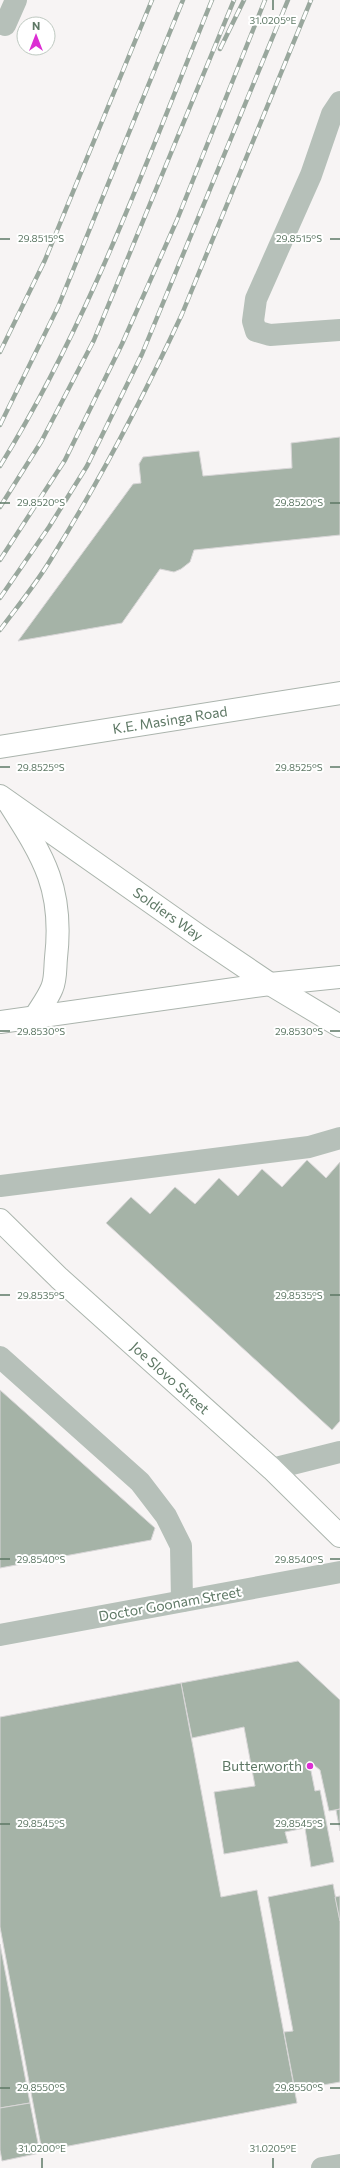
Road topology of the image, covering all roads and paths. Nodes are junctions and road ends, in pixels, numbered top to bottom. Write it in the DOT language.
graph roads {
  1 [pos="16,0"];
  2 [pos="6,25"];
  3 [pos="340,102"];
  4 [pos="340,330"];
  5 [pos="340,693"];
  6 [pos="0,747"];
  7 [pos="5,800"];
  8 [pos="340,977"];
  9 [pos="270,984"];
  10 [pos="35,1017"];
  11 [pos="0,1022"];
  12 [pos="340,1026"];
  13 [pos="340,1138"];
  14 [pos="0,1186"];
  15 [pos="0,1220"];
  16 [pos="0,1357"];
  17 [pos="340,1452"];
  18 [pos="272,1469"];
  19 [pos="340,1536"];
  20 [pos="340,1572"];
  21 [pos="182,1601"];
  22 [pos="0,1636"];
  23 [pos="340,2165"];
  24 [pos="322,2168"];
  1 -- 2 [label="street"];
  3 -- 4 [label="street"];
  5 -- 6 [label="main road, K.E. Masinga Road"];
  7 -- 9 [label="main road, Soldiers Way"];
  7 -- 10 [label="main road"];
  8 -- 9 [label="main road"];
  9 -- 10 [label="main road"];
  9 -- 12 [label="main road, Soldiers Way"];
  10 -- 11 [label="main road"];
  13 -- 14 [label="street"];
  15 -- 18 [label="main road, Joe Slovo Street"];
  16 -- 21 [label="street"];
  17 -- 18 [label="street"];
  18 -- 19 [label="main road, Joe Slovo Street"];
  20 -- 21 [label="street, Doctor Goonam Street"];
  21 -- 22 [label="street, Doctor Goonam Street"];
  23 -- 24 [label="street"];
}
